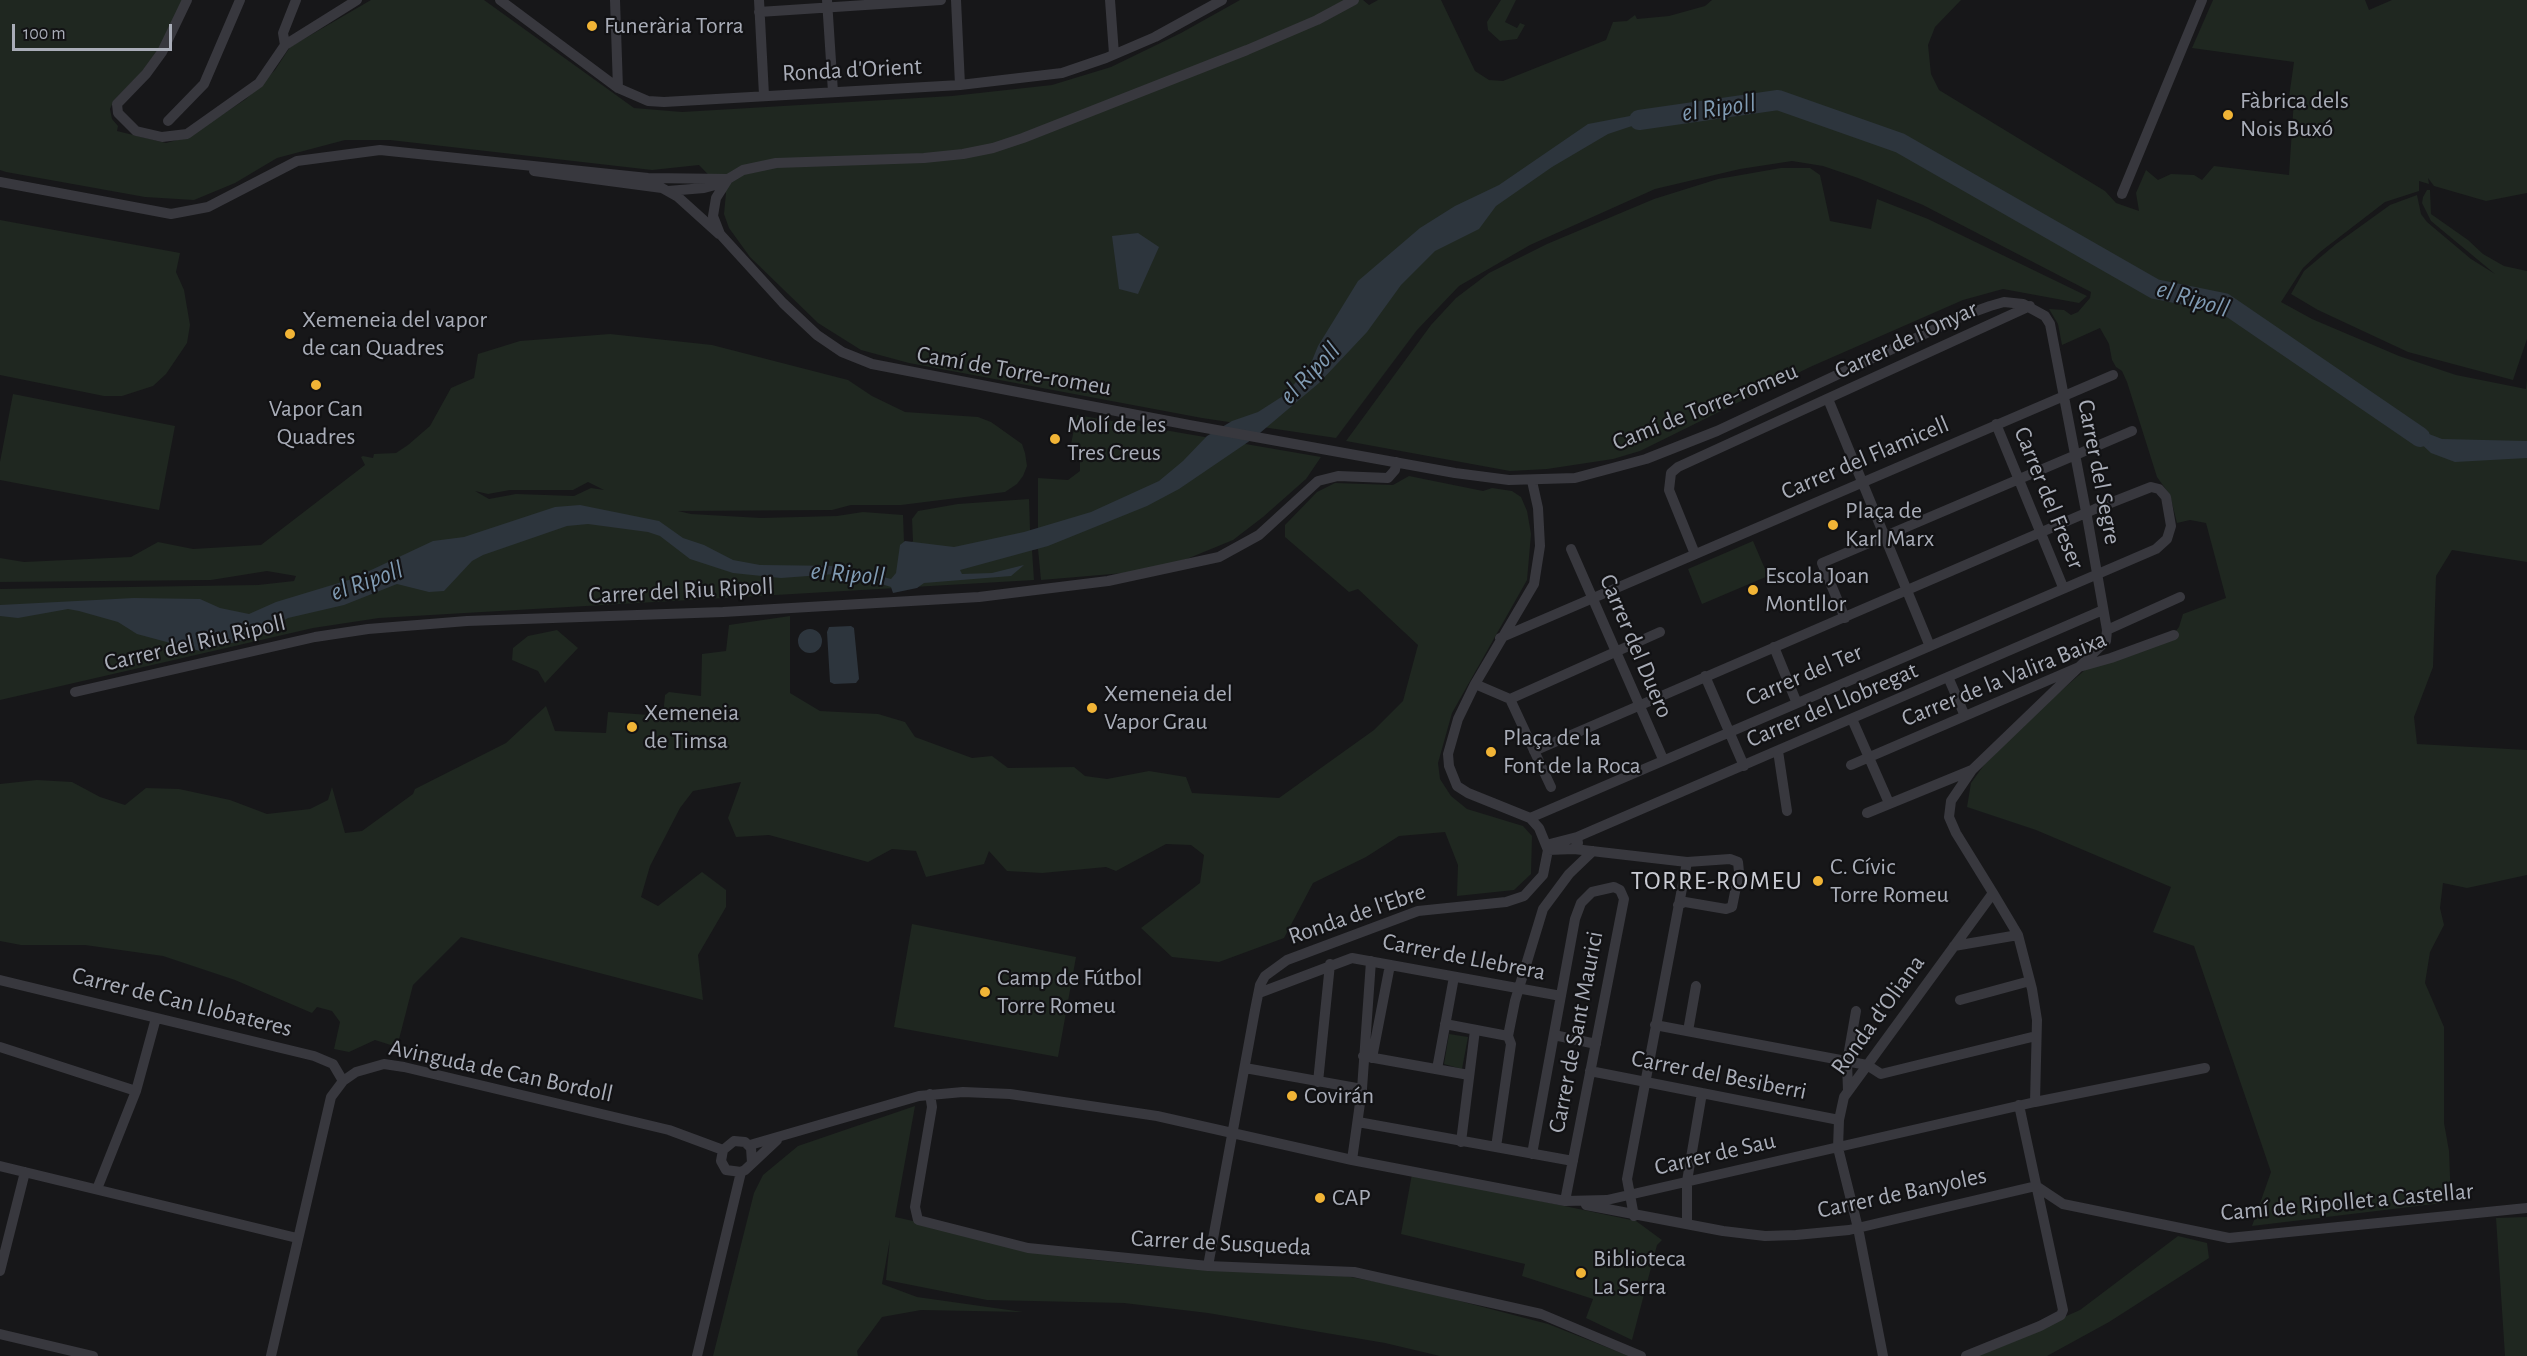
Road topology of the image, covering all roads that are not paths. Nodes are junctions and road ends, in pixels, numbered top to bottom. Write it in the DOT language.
graph roads {
  1 [pos="187,0"];
  2 [pos="240,0"];
  3 [pos="296,0"];
  4 [pos="357,0"];
  5 [pos="500,0"];
  6 [pos="615,0"];
  7 [pos="759,0"];
  8 [pos="941,0"];
  9 [pos="956,0"];
  10 [pos="1110,0"];
  11 [pos="1222,0"];
  12 [pos="1353,0"];
  13 [pos="2202,0"];
  14 [pos="1213,3"];
  15 [pos="827,4"];
  16 [pos="759,12"];
  17 [pos="285,45"];
  18 [pos="1114,54"];
  19 [pos="960,85"];
  20 [pos="618,88"];
  21 [pos="833,92"];
  22 [pos="764,95"];
  23 [pos="168,121"];
  24 [pos="521,164"];
  25 [pos="727,181"];
  26 [pos="0,182"];
  27 [pos="667,191"];
  28 [pos="2122,194"];
  29 [pos="720,234"];
  30 [pos="2030,306"];
  31 [pos="1976,311"];
  32 [pos="1984,328"];
  33 [pos="2114,375"];
  34 [pos="2064,396"];
  35 [pos="1828,399"];
  36 [pos="1996,424"];
  37 [pos="2132,431"];
  38 [pos="2075,455"];
  39 [pos="1396,462"];
  40 [pos="2019,479"];
  41 [pos="1532,481"];
  42 [pos="1861,483"];
  43 [pos="2086,513"];
  44 [pos="2042,531"];
  45 [pos="1883,535"];
  46 [pos="1571,549"];
  47 [pos="1695,554"];
  48 [pos="2097,572"];
  49 [pos="2063,587"];
  50 [pos="1907,591"];
  51 [pos="1594,597"];
  52 [pos="2180,597"];
  53 [pos="2103,610"];
  54 [pos="1845,618"];
  55 [pos="2107,630"];
  56 [pos="1660,632"];
  57 [pos="2174,635"];
  58 [pos="1500,638"];
  59 [pos="1929,644"];
  60 [pos="1774,648"];
  61 [pos="1616,652"];
  62 [pos="2079,667"];
  63 [pos="1705,676"];
  64 [pos="1948,677"];
  65 [pos="1475,684"];
  66 [pos="75,692"];
  67 [pos="1510,699"];
  68 [pos="1796,701"];
  69 [pos="1638,704"];
  70 [pos="1965,716"];
  71 [pos="1852,719"];
  72 [pos="1729,730"];
  73 [pos="1534,751"];
  74 [pos="1778,751"];
  75 [pos="1869,757"];
  76 [pos="1663,759"];
  77 [pos="1851,765"];
  78 [pos="1744,766"];
  79 [pos="1972,770"];
  80 [pos="1551,788"];
  81 [pos="1889,803"];
  82 [pos="1787,811"];
  83 [pos="1867,813"];
  84 [pos="1530,818"];
  85 [pos="1577,837"];
  86 [pos="1547,847"];
  87 [pos="1574,849"];
  88 [pos="1593,851"];
  89 [pos="1687,862"];
  90 [pos="1991,896"];
  91 [pos="1678,905"];
  92 [pos="2018,935"];
  93 [pos="1954,946"];
  94 [pos="1371,961"];
  95 [pos="1330,964"];
  96 [pos="1390,965"];
  97 [pos="1454,977"];
  98 [pos="0,980"];
  99 [pos="2030,981"];
  100 [pos="1696,986"];
  101 [pos="1519,990"];
  102 [pos="1259,993"];
  103 [pos="1561,996"];
  104 [pos="1960,1000"];
  105 [pos="1856,1011"];
  106 [pos="156,1018"];
  107 [pos="1444,1024"];
  108 [pos="1655,1025"];
  109 [pos="1475,1030"];
  110 [pos="1688,1031"];
  111 [pos="1554,1035"];
  112 [pos="1508,1036"];
  113 [pos="2036,1036"];
  114 [pos="1596,1044"];
  115 [pos="0,1047"];
  116 [pos="1367,1057"];
  117 [pos="1847,1062"];
  118 [pos="1867,1065"];
  119 [pos="1245,1068"];
  120 [pos="2205,1068"];
  121 [pos="1437,1070"];
  122 [pos="1590,1071"];
  123 [pos="1469,1075"];
  124 [pos="343,1081"];
  125 [pos="1645,1081"];
  126 [pos="1318,1082"];
  127 [pos="1362,1089"];
  128 [pos="136,1091"];
  129 [pos="1848,1091"];
  130 [pos="1702,1092"];
  131 [pos="930,1094"];
  132 [pos="2035,1102"];
  133 [pos="2019,1106"];
  134 [pos="1839,1120"];
  135 [pos="1358,1122"];
  136 [pos="1232,1134"];
  137 [pos="779,1138"];
  138 [pos="1461,1142"];
  139 [pos="750,1145"];
  140 [pos="1496,1147"];
  141 [pos="1838,1148"];
  142 [pos="723,1150"];
  143 [pos="1532,1154"];
  144 [pos="1352,1160"];
  145 [pos="1573,1161"];
  146 [pos="752,1163"];
  147 [pos="0,1166"];
  148 [pos="25,1172"];
  149 [pos="741,1172"];
  150 [pos="1687,1181"];
  151 [pos="2036,1186"];
  152 [pos="97,1189"];
  153 [pos="1631,1195"];
  154 [pos="1565,1200"];
  155 [pos="2527,1208"];
  156 [pos="1634,1216"];
  157 [pos="1687,1224"];
  158 [pos="1858,1228"];
  159 [pos="297,1238"];
  160 [pos="1208,1266"];
  161 [pos="0,1271"];
  162 [pos="0,1334"];
  163 [pos="93,1356"];
  164 [pos="271,1356"];
  165 [pos="697,1356"];
  166 [pos="1641,1356"];
  167 [pos="1883,1356"];
  168 [pos="1966,1356"];
  1 -- 17 [label="street"];
  2 -- 23 [label="street"];
  3 -- 17 [label="street"];
  4 -- 17 [label="street"];
  5 -- 20 [label="street, Ronda d'Orient"];
  6 -- 20 [label="street"];
  7 -- 16 [label="street"];
  8 -- 15 [label="street"];
  9 -- 19 [label="street"];
  10 -- 18 [label="street"];
  11 -- 14 [label="street, Ronda d'Orient"];
  12 -- 25 [label="street"];
  13 -- 28 [label="street"];
  14 -- 18 [label="street, Ronda d'Orient"];
  15 -- 16 [label="street"];
  15 -- 21 [label="street"];
  16 -- 22 [label="street"];
  18 -- 19 [label="street, Ronda d'Orient"];
  19 -- 21 [label="street, Ronda d'Orient"];
  20 -- 22 [label="street, Ronda d'Orient"];
  21 -- 22 [label="street, Ronda d'Orient"];
  24 -- 25 [label="street"];
  24 -- 26 [label="street"];
  24 -- 27 [label="street"];
  25 -- 27 [label="street"];
  25 -- 29 [label="street"];
  27 -- 29 [label="street, Camí de Torre-romeu"];
  29 -- 39 [label="street, Camí de Torre-romeu"];
  30 -- 31 [label="street, Camí de Torre-romeu"];
  30 -- 32 [label="street, Carrer de l'Onyar"];
  30 -- 34 [label="street, Carrer del Segre"];
  31 -- 32 [label="street"];
  31 -- 41 [label="street, Camí de Torre-romeu"];
  32 -- 35 [label="street, Carrer de l'Onyar"];
  33 -- 34 [label="street, Carrer del Flamicell"];
  34 -- 36 [label="street, Carrer del Flamicell"];
  34 -- 38 [label="street, Carrer del Segre"];
  35 -- 42 [label="street"];
  35 -- 47 [label="street, Carrer de l'Onyar"];
  36 -- 40 [label="street, Carrer del Freser"];
  36 -- 42 [label="street, Carrer del Flamicell"];
  37 -- 38 [label="street"];
  38 -- 40 [label="street"];
  38 -- 43 [label="street, Carrer del Segre"];
  39 -- 41 [label="street, Camí de Torre-romeu"];
  39 -- 66 [label="street, Carrer del Riu Ripoll"];
  40 -- 44 [label="street, Carrer del Freser"];
  40 -- 45 [label="street"];
  41 -- 58 [label="street"];
  42 -- 45 [label="street"];
  42 -- 47 [label="street, Carrer del Flamicell"];
  43 -- 44 [label="street"];
  43 -- 48 [label="street, Carrer del Segre"];
  43 -- 48 [label="street, Carrer del Ter"];
  44 -- 49 [label="street, Carrer del Freser"];
  44 -- 50 [label="street"];
  45 -- 50 [label="street"];
  45 -- 54 [label="street"];
  46 -- 51 [label="street, Carrer del Duero"];
  47 -- 51 [label="street, Carrer del Flamicell"];
  48 -- 49 [label="street, Carrer del Ter"];
  48 -- 53 [label="street, Carrer del Segre"];
  49 -- 59 [label="street, Carrer del Ter"];
  50 -- 54 [label="street"];
  50 -- 59 [label="street"];
  51 -- 58 [label="street, Carrer del Flamicell"];
  51 -- 61 [label="street, Carrer del Duero"];
  52 -- 55 [label="street"];
  53 -- 55 [label="street, Carrer del Segre"];
  53 -- 64 [label="street, Carrer del Llobregat"];
  54 -- 60 [label="street"];
  55 -- 62 [label="street"];
  56 -- 61 [label="street"];
  57 -- 62 [label="street, Carrer de la Valira Baixa"];
  58 -- 65 [label="street"];
  59 -- 68 [label="street, Carrer del Ter"];
  60 -- 63 [label="street"];
  60 -- 68 [label="street"];
  61 -- 67 [label="street"];
  61 -- 69 [label="street, Carrer del Duero"];
  62 -- 70 [label="street, Carrer de la Valira Baixa"];
  62 -- 79 [label="street"];
  63 -- 69 [label="street"];
  63 -- 72 [label="street"];
  64 -- 70 [label="street"];
  64 -- 71 [label="street, Carrer del Llobregat"];
  65 -- 67 [label="street"];
  65 -- 84 [label="street"];
  67 -- 73 [label="street"];
  68 -- 72 [label="street, Carrer del Ter"];
  69 -- 73 [label="street"];
  69 -- 76 [label="street, Carrer del Duero"];
  70 -- 75 [label="street, Carrer de la Valira Baixa"];
  71 -- 74 [label="street, Carrer del Llobregat"];
  71 -- 75 [label="street"];
  72 -- 76 [label="street, Carrer del Ter"];
  72 -- 78 [label="street"];
  73 -- 80 [label="street"];
  74 -- 78 [label="street, Carrer del Llobregat"];
  74 -- 82 [label="street"];
  75 -- 77 [label="street, Carrer de la Valira Baixa"];
  75 -- 81 [label="street"];
  76 -- 84 [label="street, Carrer del Ter"];
  78 -- 85 [label="street, Carrer del Llobregat"];
  79 -- 81 [label="street"];
  79 -- 90 [label="street"];
  81 -- 83 [label="street"];
  84 -- 86 [label="street"];
  85 -- 86 [label="street, Carrer del Llobregat"];
  85 -- 87 [label="street"];
  86 -- 87 [label="street"];
  86 -- 102 [label="street, Ronda de l'Ebre"];
  87 -- 88 [label="street"];
  88 -- 89 [label="street"];
  88 -- 101 [label="street"];
  89 -- 91 [label="street"];
  89 -- 91 [label="street"];
  90 -- 92 [label="street"];
  90 -- 93 [label="street, Ronda d'Oliana"];
  91 -- 108 [label="street"];
  92 -- 93 [label="street, Ronda d'Oliana"];
  92 -- 99 [label="street"];
  93 -- 118 [label="street, Ronda d'Oliana"];
  94 -- 95 [label="street, Carrer de Llebrera"];
  94 -- 96 [label="street, Carrer de Llebrera"];
  94 -- 116 [label="street"];
  95 -- 102 [label="street, Carrer de Llebrera"];
  95 -- 126 [label="street"];
  96 -- 97 [label="street, Carrer de Llebrera"];
  96 -- 116 [label="street"];
  97 -- 101 [label="street, Carrer de Llebrera"];
  97 -- 107 [label="street"];
  98 -- 106 [label="street, Carrer de Can Llobateres"];
  99 -- 104 [label="street"];
  99 -- 113 [label="street"];
  100 -- 110 [label="street"];
  101 -- 103 [label="street, Carrer de Llebrera"];
  101 -- 112 [label="street"];
  102 -- 119 [label="street, Ronda de l'Ebre"];
  103 -- 111 [label="street"];
  103 -- 114 [label="street, Carrer de Sant Maurici"];
  105 -- 117 [label="street"];
  106 -- 124 [label="street, Carrer de Can Llobateres"];
  106 -- 128 [label="street"];
  107 -- 109 [label="street"];
  107 -- 121 [label="street"];
  108 -- 110 [label="street"];
  108 -- 125 [label="street"];
  109 -- 112 [label="street"];
  109 -- 123 [label="street"];
  110 -- 117 [label="street"];
  111 -- 114 [label="street"];
  111 -- 143 [label="street"];
  112 -- 140 [label="street"];
  113 -- 118 [label="street"];
  113 -- 132 [label="street"];
  114 -- 122 [label="street, Carrer de Sant Maurici"];
  115 -- 128 [label="street"];
  116 -- 121 [label="street"];
  116 -- 127 [label="street"];
  117 -- 118 [label="street"];
  117 -- 129 [label="street"];
  118 -- 129 [label="street, Ronda d'Oliana"];
  119 -- 126 [label="street"];
  119 -- 136 [label="street, Ronda de l'Ebre"];
  120 -- 132 [label="street, Carrer de Sau"];
  121 -- 123 [label="street"];
  122 -- 125 [label="street, Carrer del Besiberri"];
  122 -- 145 [label="street, Carrer de Sant Maurici"];
  123 -- 138 [label="street"];
  124 -- 142 [label="street, Avinguda de Can Bordoll"];
  124 -- 159 [label="street"];
  125 -- 130 [label="street, Carrer del Besiberri"];
  125 -- 153 [label="street"];
  126 -- 127 [label="street"];
  127 -- 135 [label="street"];
  128 -- 152 [label="street"];
  129 -- 134 [label="street, Ronda d'Oliana"];
  130 -- 134 [label="street, Carrer del Besiberri"];
  130 -- 150 [label="street"];
  131 -- 136 [label="street"];
  131 -- 137 [label="street"];
  131 -- 160 [label="street, Carrer de Susqueda"];
  132 -- 133 [label="street, Carrer de Sau"];
  133 -- 141 [label="street, Carrer de Sau"];
  133 -- 151 [label="street"];
  134 -- 141 [label="street, Ronda d'Oliana"];
  135 -- 138 [label="street"];
  135 -- 144 [label="street"];
  136 -- 144 [label="street, Carrer de Sau"];
  136 -- 160 [label="street, Ronda de l'Ebre"];
  137 -- 139 [label="street"];
  137 -- 146 [label="street"];
  138 -- 140 [label="street"];
  139 -- 142 [label="street"];
  139 -- 146 [label="street"];
  140 -- 143 [label="street"];
  141 -- 150 [label="street, Carrer de Sau"];
  141 -- 158 [label="street, Ronda d'Oliana"];
  142 -- 149 [label="street"];
  143 -- 145 [label="street"];
  144 -- 154 [label="street, Carrer de Sau"];
  145 -- 154 [label="street, Carrer de Sant Maurici"];
  146 -- 149 [label="street"];
  147 -- 148 [label="street"];
  148 -- 152 [label="street"];
  148 -- 161 [label="street"];
  149 -- 165 [label="street"];
  150 -- 153 [label="street, Carrer de Sau"];
  150 -- 157 [label="street"];
  151 -- 155 [label="street, Camí de Ripollet a Castellar"];
  151 -- 158 [label="street, Carrer de Banyoles"];
  151 -- 168 [label="street"];
  152 -- 159 [label="street"];
  153 -- 154 [label="street, Carrer de Sau"];
  153 -- 156 [label="street"];
  154 -- 156 [label="street, Carrer de Banyoles"];
  156 -- 157 [label="street, Carrer de Banyoles"];
  157 -- 158 [label="street, Carrer de Banyoles"];
  158 -- 167 [label="street, Ronda d'Oliana"];
  159 -- 164 [label="street"];
  160 -- 166 [label="street, Carrer de Susqueda"];
  162 -- 163 [label="street"];
}
